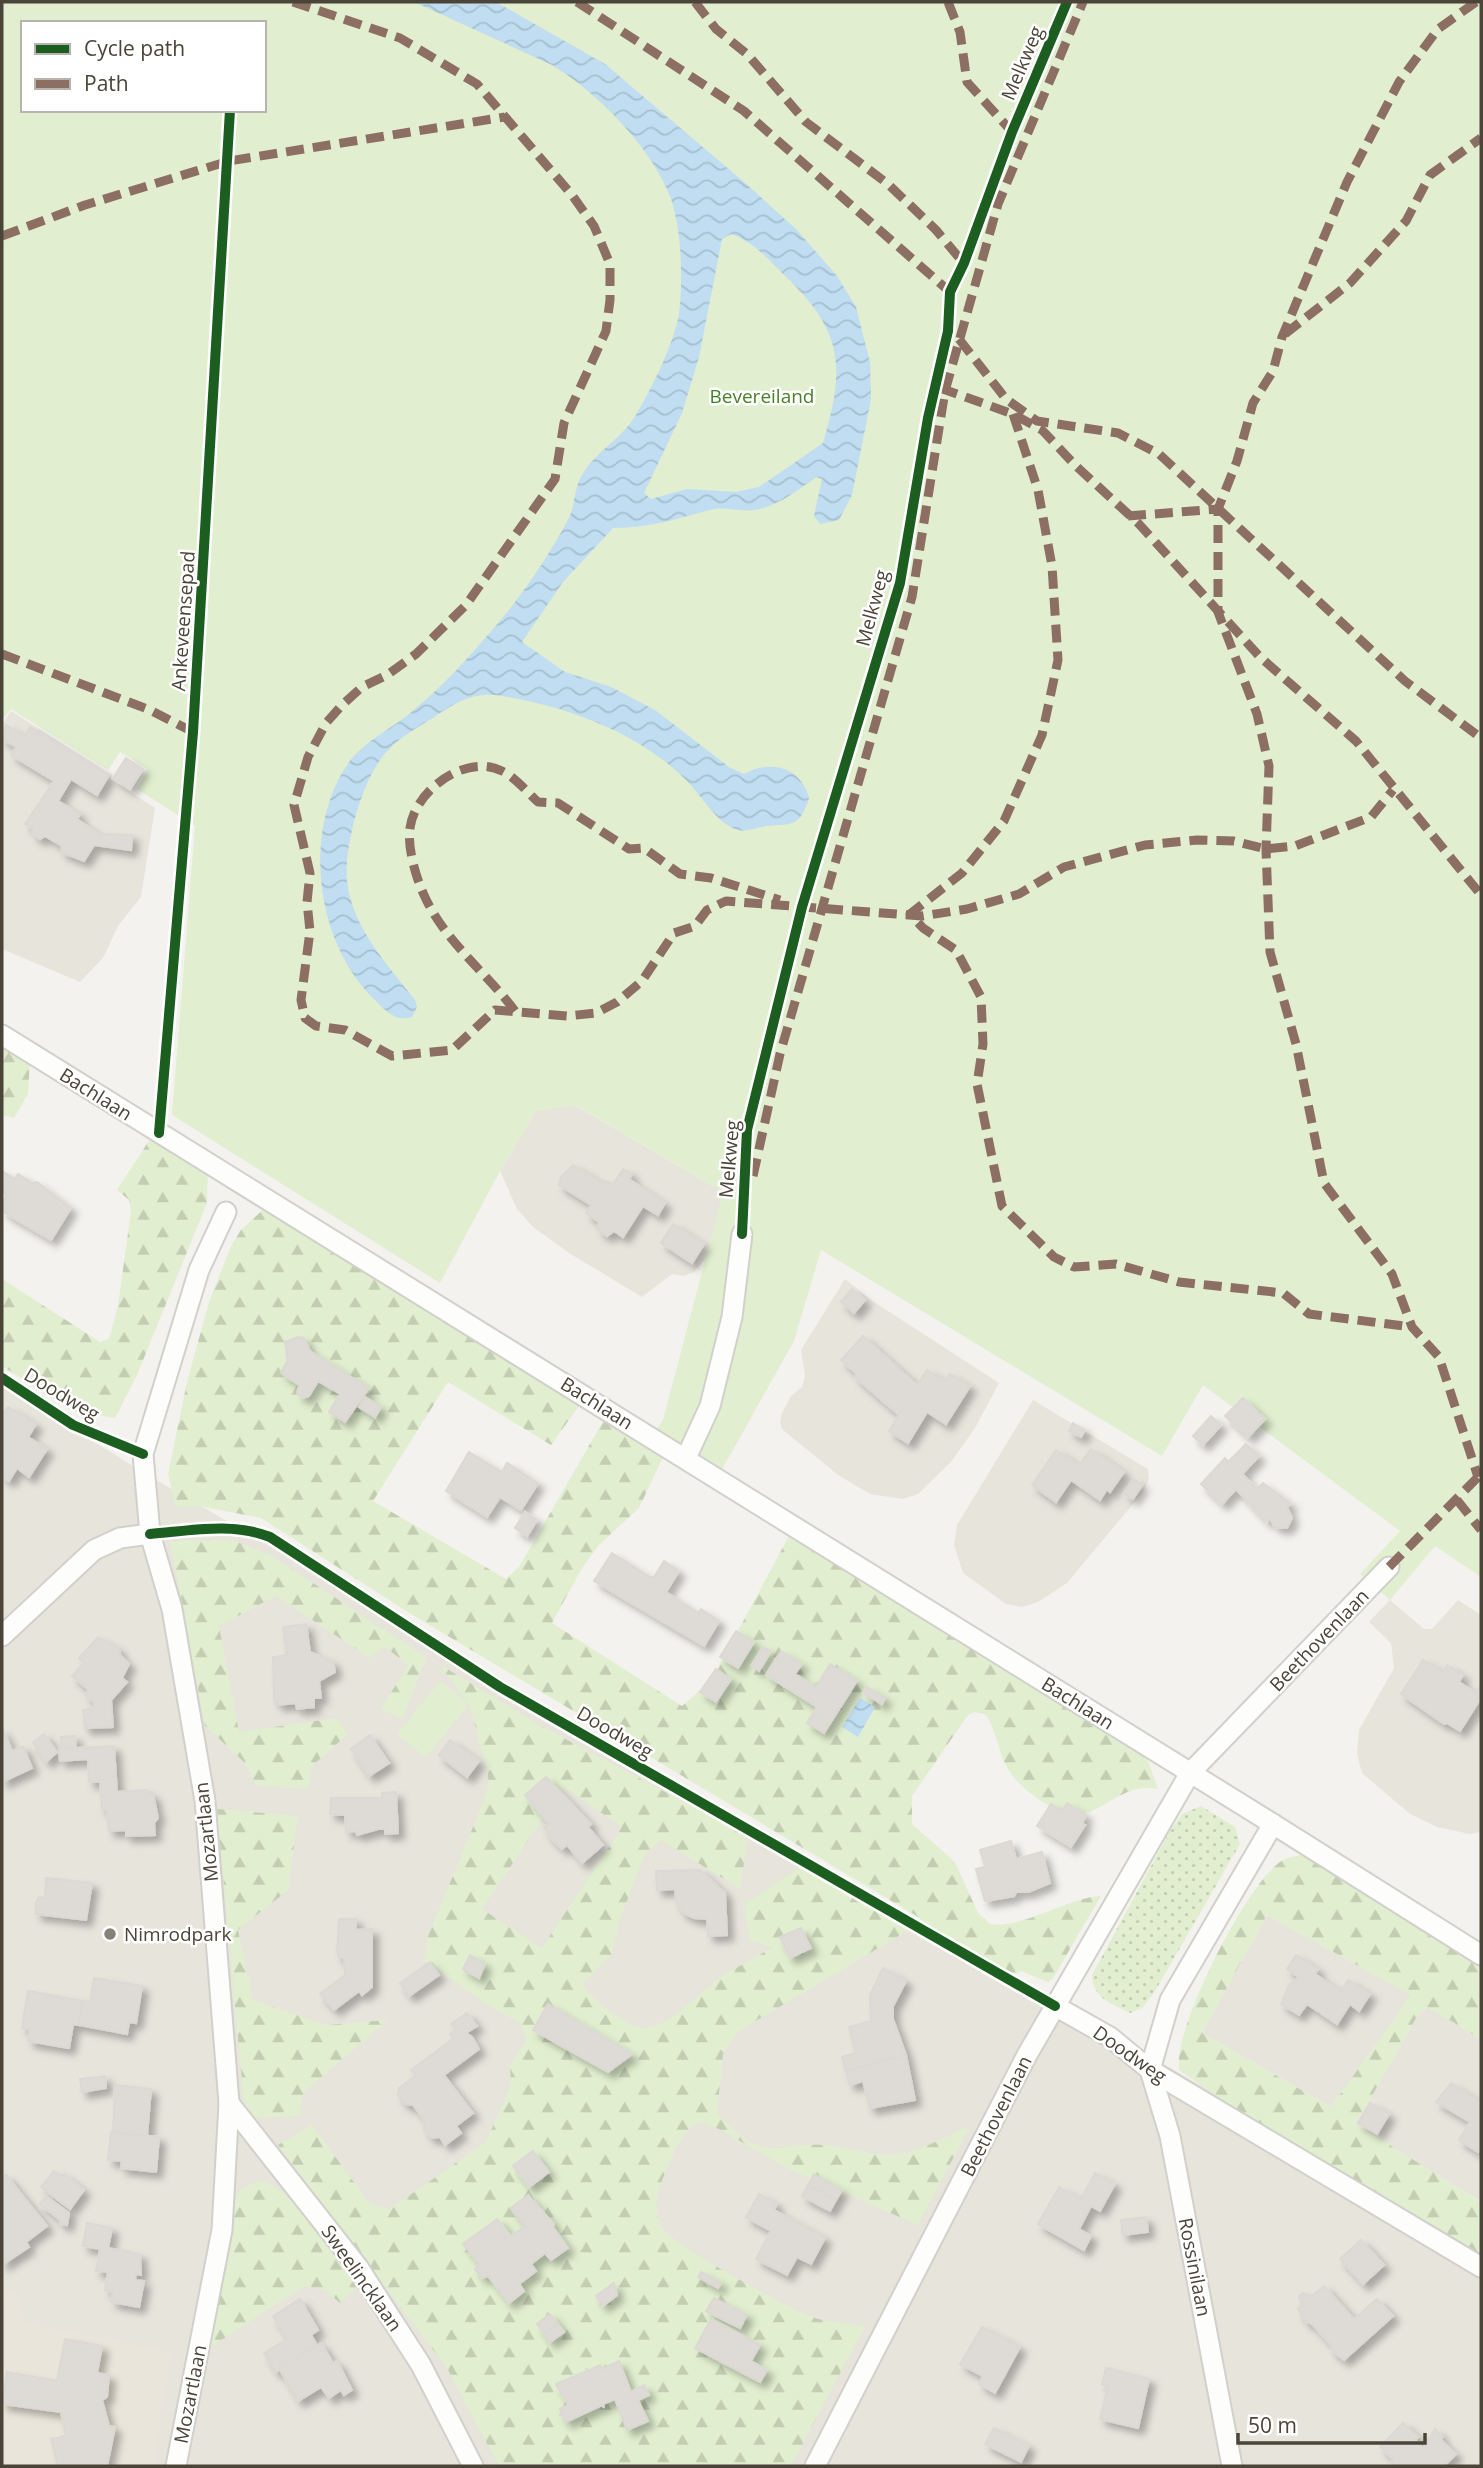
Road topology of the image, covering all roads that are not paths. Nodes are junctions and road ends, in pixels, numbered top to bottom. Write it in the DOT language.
graph roads {
  1 [pos="2,1035"];
  2 [pos="226,1212"];
  3 [pos="742,1234"];
  4 [pos="686,1458"];
  5 [pos="150,1534"];
  6 [pos="1389,1567"];
  7 [pos="2,1636"];
  8 [pos="1190,1773"];
  9 [pos="1273,1824"];
  10 [pos="1481,1955"];
  11 [pos="1055,2006"];
  12 [pos="1150,2070"];
  13 [pos="229,2103"];
  14 [pos="1481,2267"];
  15 [pos="177,2466"];
  16 [pos="473,2466"];
  17 [pos="815,2466"];
  18 [pos="1231,2466"];
  1 -- 4 [label="street, Bachlaan"];
  2 -- 5 [label="street, Mozartlaan"];
  3 -- 4 [label="street"];
  4 -- 8 [label="street, Bachlaan"];
  5 -- 7 [label="street"];
  5 -- 13 [label="street, Mozartlaan"];
  6 -- 8 [label="street, Beethovenlaan"];
  8 -- 9 [label="street"];
  8 -- 11 [label="street, Beethovenlaan"];
  9 -- 10 [label="street"];
  9 -- 12 [label="street"];
  11 -- 12 [label="street, Doodweg"];
  11 -- 17 [label="street, Beethovenlaan"];
  12 -- 14 [label="street, Doodweg"];
  12 -- 18 [label="street, Rossinilaan"];
  13 -- 15 [label="street, Mozartlaan"];
  13 -- 16 [label="street, Sweelincklaan"];
}
